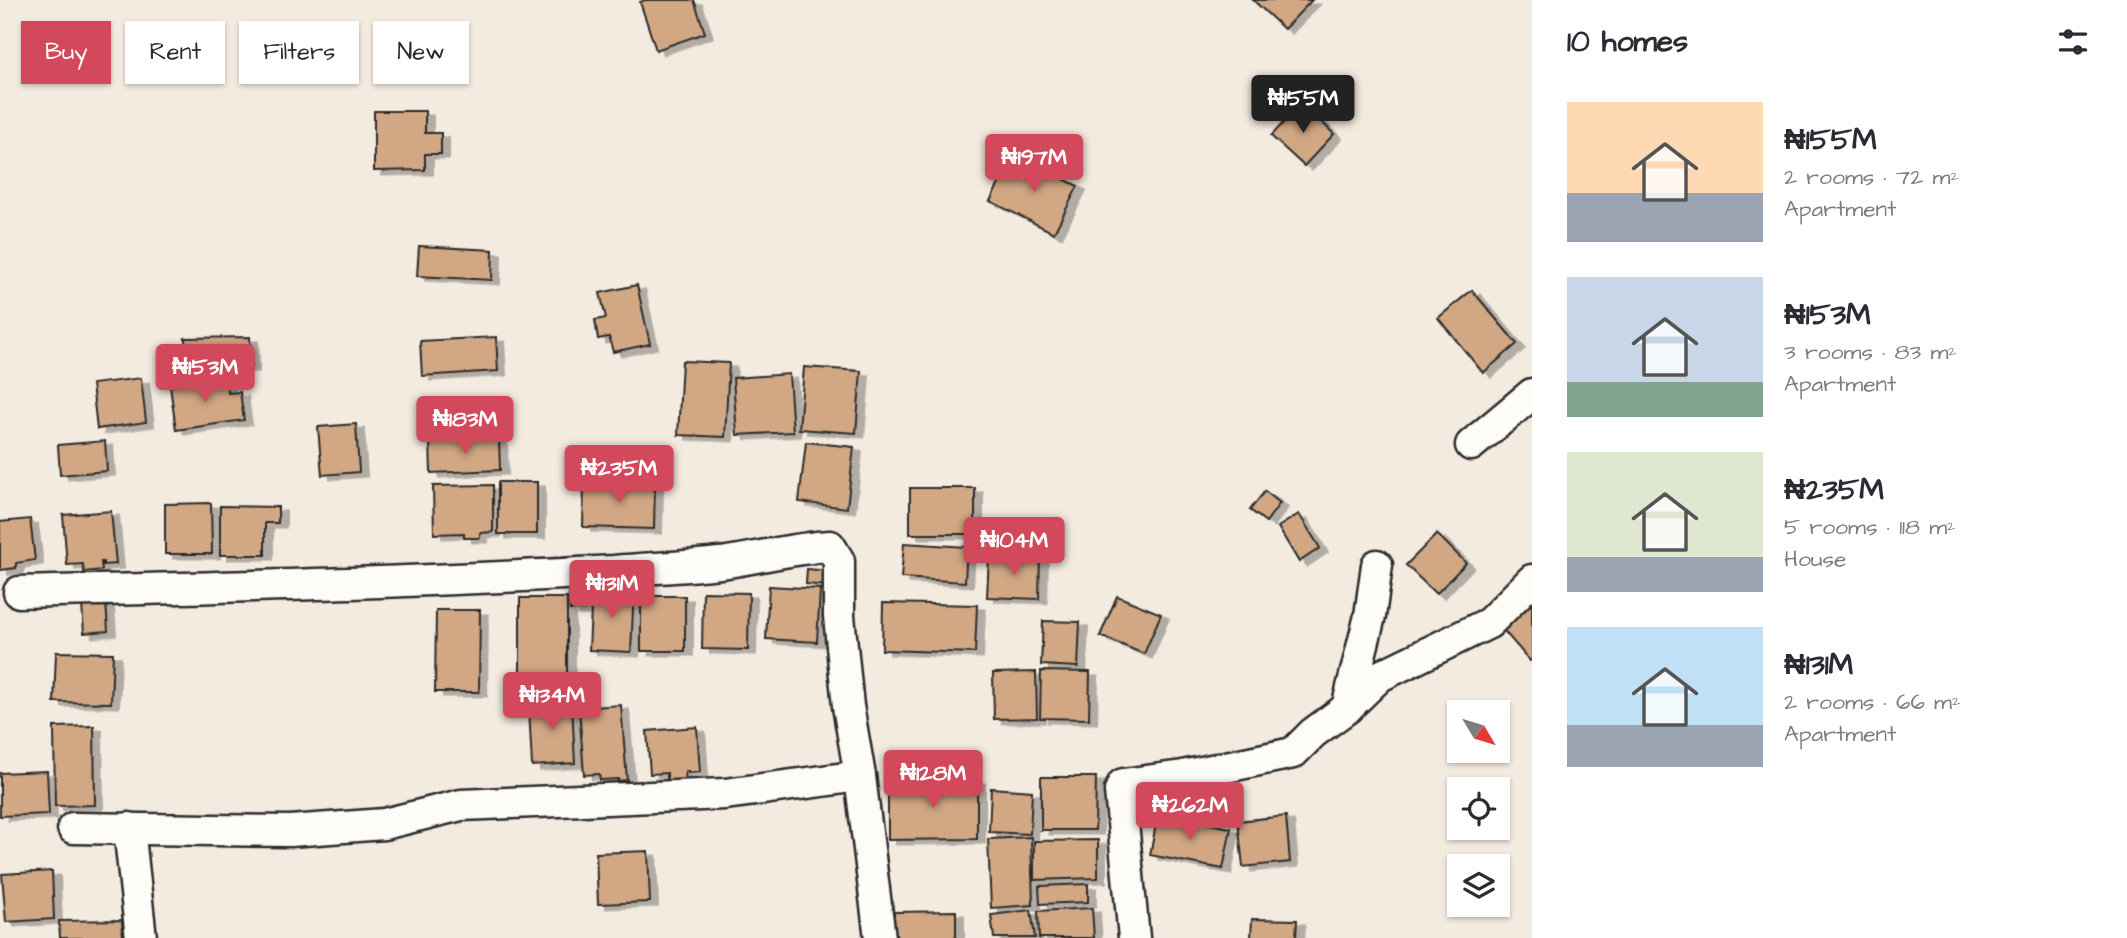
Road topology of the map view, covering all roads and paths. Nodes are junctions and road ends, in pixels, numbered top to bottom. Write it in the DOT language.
graph roads {
  1 [pos="1532,394"];
  2 [pos="1471,445"];
  3 [pos="1377,565"];
  4 [pos="1532,580"];
  5 [pos="19,592"];
  6 [pos="1347,708"];
  7 [pos="860,776"];
  8 [pos="73,828"];
  9 [pos="129,828"];
  10 [pos="141,938"];
  11 [pos="880,938"];
  12 [pos="1134,938"];
  1 -- 2 [label="street"];
  3 -- 6 [label="street"];
  4 -- 6 [label="street"];
  5 -- 7 [label="street"];
  6 -- 12 [label="street"];
  7 -- 9 [label="street"];
  7 -- 11 [label="street"];
  8 -- 9 [label="street"];
  9 -- 10 [label="street"];
}
